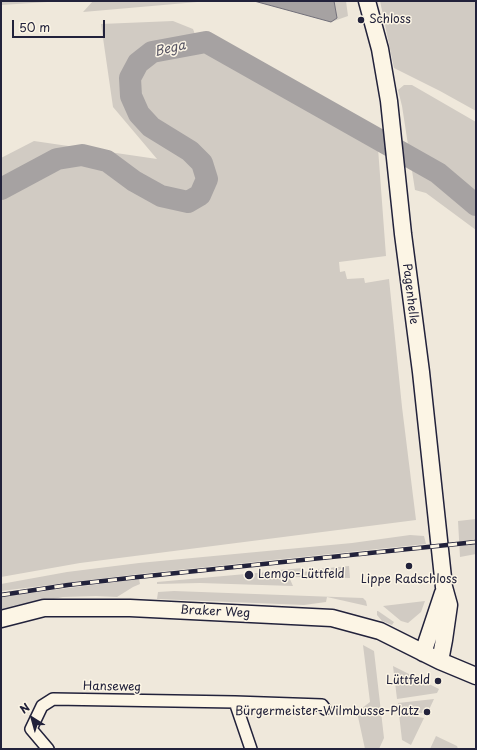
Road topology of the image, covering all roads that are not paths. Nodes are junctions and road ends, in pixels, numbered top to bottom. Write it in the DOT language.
graph roads {
  1 [pos="367,1"];
  2 [pos="444,588"];
  3 [pos="1,620"];
  4 [pos="423,653"];
  5 [pos="440,661"];
  6 [pos="476,676"];
  7 [pos="476,682"];
  8 [pos="235,702"];
  9 [pos="325,709"];
  10 [pos="48,749"];
  11 [pos="251,749"];
  1 -- 2 [label="main road, Pagenhelle"];
  2 -- 4 [label="main road, Pagenhelle"];
  2 -- 5 [label="main road, Pagenhelle"];
  3 -- 4 [label="main road, Braker Weg"];
  4 -- 5 [label="main road, Braker Weg"];
  5 -- 6 [label="main road"];
  5 -- 7 [label="main road"];
  8 -- 9 [label="street, Hanseweg"];
  8 -- 10 [label="street, Hanseweg"];
  8 -- 11 [label="street"];
}
